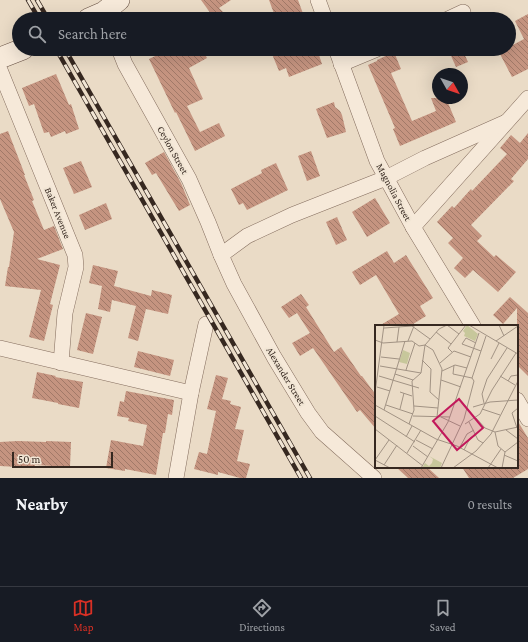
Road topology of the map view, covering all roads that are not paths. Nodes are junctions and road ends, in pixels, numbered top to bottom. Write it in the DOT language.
graph roads {
  1 [pos="318,0"];
  2 [pos="322,12"];
  3 [pos="12,53"];
  4 [pos="121,56"];
  5 [pos="338,56"];
  6 [pos="360,56"];
  7 [pos="0,58"];
  8 [pos="341,64"];
  9 [pos="0,70"];
  10 [pos="528,98"];
  11 [pos="506,122"];
  12 [pos="386,178"];
  13 [pos="413,227"];
  14 [pos="221,255"];
  15 [pos="206,324"];
  16 [pos="473,325"];
  17 [pos="0,348"];
  18 [pos="61,363"];
  19 [pos="190,393"];
  20 [pos="176,478"];
  21 [pos="374,478"];
  1 -- 2 [label="street"];
  3 -- 7 [label="main road"];
  4 -- 14 [label="street, Ceylon Street"];
  5 -- 8 [label="street, Magnolia Street"];
  6 -- 8 [label="street"];
  8 -- 12 [label="street, Magnolia Street"];
  9 -- 18 [label="street, Baker Avenue"];
  10 -- 11 [label="street"];
  11 -- 12 [label="street"];
  11 -- 13 [label="street"];
  12 -- 13 [label="street, Magnolia Street"];
  12 -- 14 [label="street"];
  13 -- 16 [label="street, Magnolia Street"];
  14 -- 21 [label="street, Alexander Street"];
  15 -- 19 [label="street"];
  17 -- 18 [label="street"];
  18 -- 19 [label="street"];
  19 -- 20 [label="street"];
}
